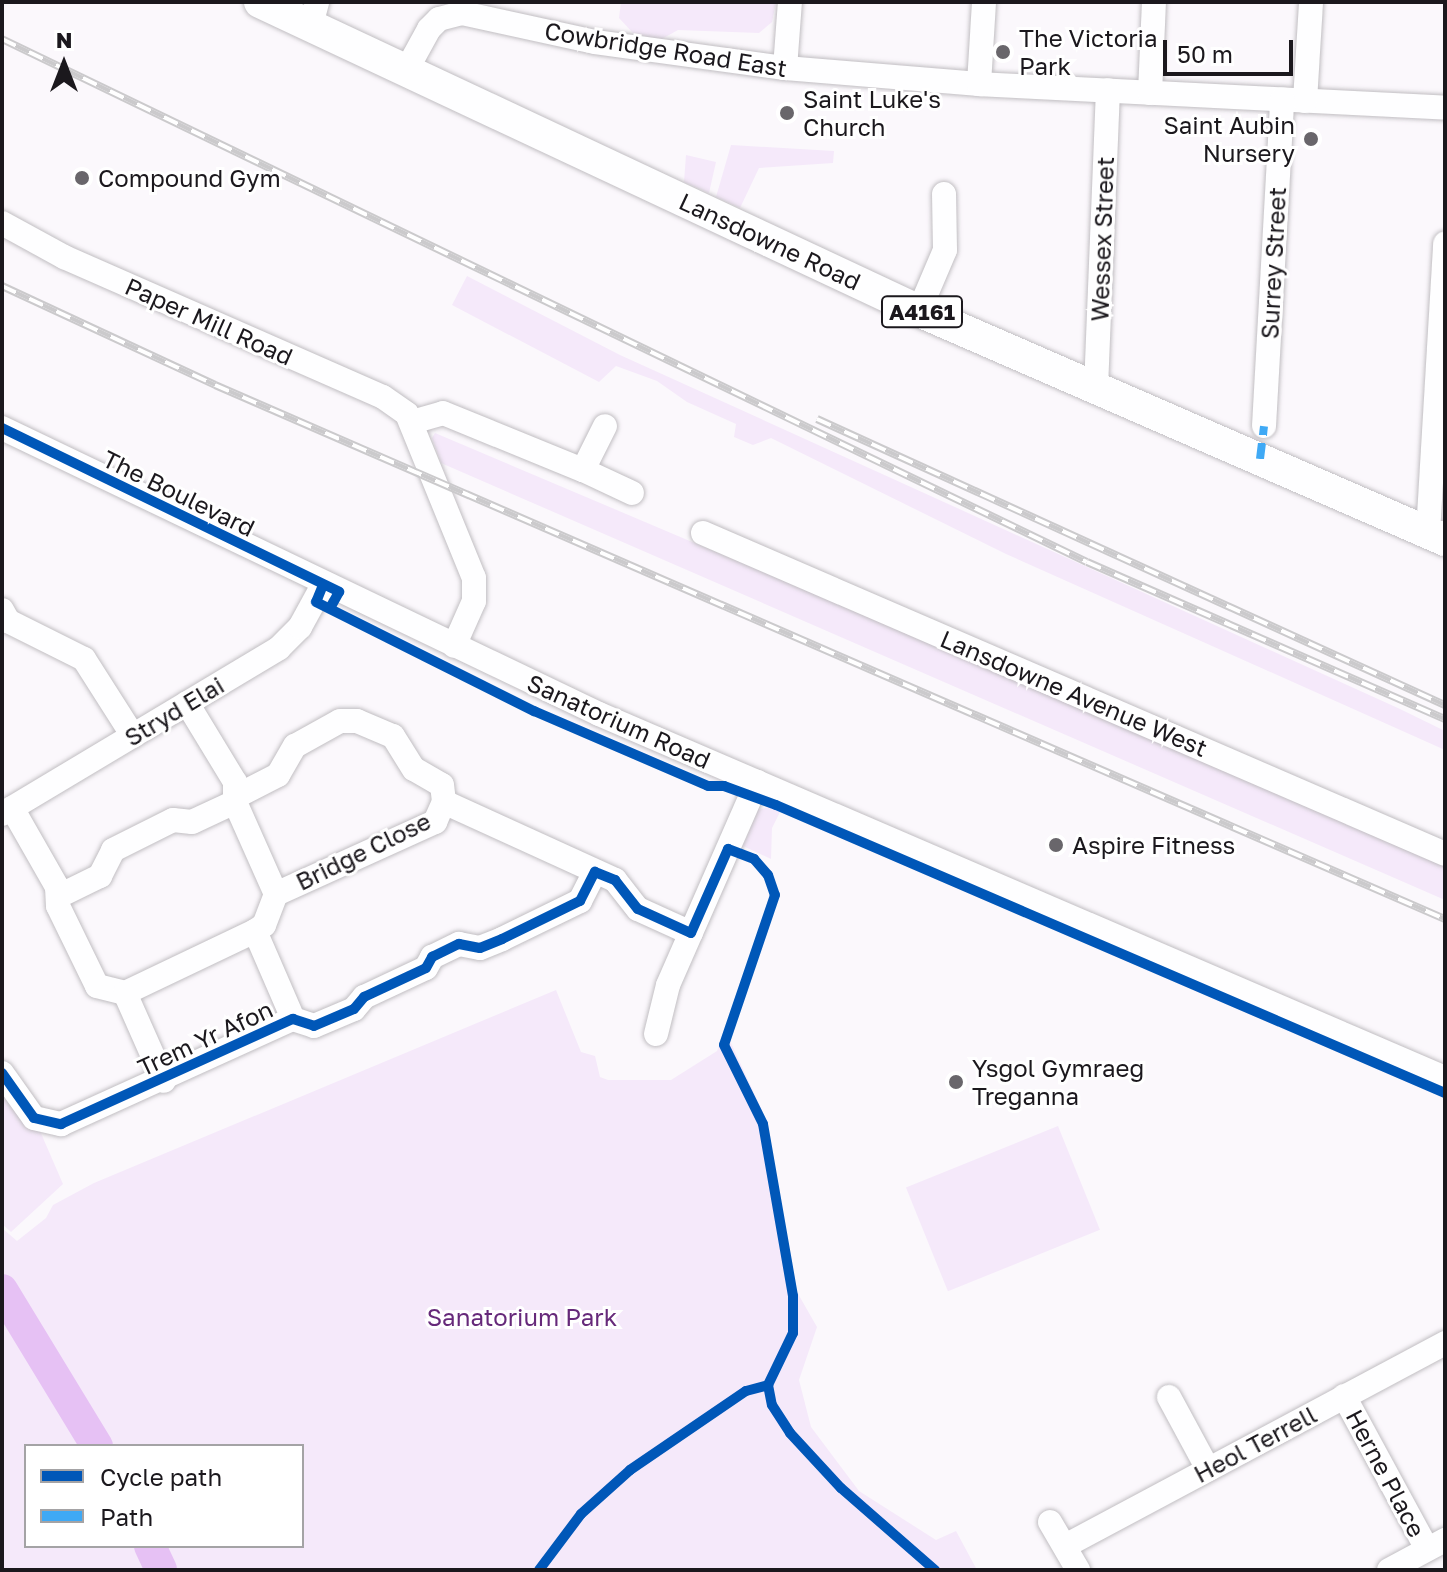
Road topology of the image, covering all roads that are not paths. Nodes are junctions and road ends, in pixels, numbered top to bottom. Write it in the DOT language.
graph roads {
  1 [pos="260,2"];
  2 [pos="790,2"];
  3 [pos="984,2"];
  4 [pos="1154,2"];
  5 [pos="1311,2"];
  6 [pos="314,14"];
  7 [pos="785,68"];
  8 [pos="406,71"];
  9 [pos="979,84"];
  10 [pos="1108,90"];
  11 [pos="1150,93"];
  12 [pos="1294,100"];
  13 [pos="1445,108"];
  14 [pos="944,194"];
  15 [pos="2,223"];
  16 [pos="1445,243"];
  17 [pos="919,311"];
  18 [pos="1096,388"];
  19 [pos="412,422"];
  20 [pos="605,426"];
  21 [pos="1264,426"];
  22 [pos="2,428"];
  23 [pos="583,470"];
  24 [pos="632,493"];
  25 [pos="703,533"];
  26 [pos="1436,537"];
  27 [pos="323,585"];
  28 [pos="2,610"];
  29 [pos="454,646"];
  30 [pos="187,703"];
  31 [pos="133,736"];
  32 [pos="757,782"];
  33 [pos="236,799"];
  34 [pos="444,802"];
  35 [pos="7,811"];
  36 [pos="1445,854"];
  37 [pos="595,872"];
  38 [pos="276,894"];
  39 [pos="59,896"];
  40 [pos="255,931"];
  41 [pos="691,933"];
  42 [pos="125,993"];
  43 [pos="293,1019"];
  44 [pos="656,1034"];
  45 [pos="2,1073"];
  46 [pos="1445,1078"];
  47 [pos="164,1081"];
  48 [pos="1445,1343"];
  49 [pos="1344,1396"];
  50 [pos="1169,1397"];
  51 [pos="1208,1469"];
  52 [pos="1050,1522"];
  53 [pos="1436,1545"];
  54 [pos="1065,1546"];
  55 [pos="1078,1570"];
  56 [pos="1389,1570"];
  1 -- 6 [label="main road"];
  2 -- 7 [label="street"];
  3 -- 9 [label="street"];
  4 -- 11 [label="street"];
  5 -- 12 [label="street, Surrey Street"];
  6 -- 8 [label="main road, A4161"];
  7 -- 8 [label="street, Cowbridge Road East"];
  7 -- 9 [label="street, Cowbridge Road East"];
  8 -- 17 [label="main road, Lansdowne Road / A4161"];
  9 -- 10 [label="street, Cowbridge Road East"];
  10 -- 11 [label="street, Cowbridge Road East"];
  10 -- 18 [label="street, Wessex Street"];
  11 -- 12 [label="street, Cowbridge Road East"];
  12 -- 13 [label="street, Cowbridge Road East"];
  12 -- 21 [label="street, Surrey Street"];
  14 -- 17 [label="street"];
  15 -- 19 [label="street, Paper Mill Road"];
  16 -- 26 [label="street"];
  17 -- 18 [label="main road, Lansdowne Road / A4161"];
  18 -- 26 [label="main road, Lansdowne Road / A4161"];
  19 -- 23 [label="street"];
  19 -- 29 [label="street"];
  20 -- 23 [label="street"];
  22 -- 27 [label="street, The Boulevard"];
  23 -- 24 [label="street"];
  25 -- 36 [label="street, Lansdowne Avenue West"];
  27 -- 29 [label="street, The Boulevard"];
  27 -- 30 [label="street, Stryd Elai"];
  28 -- 31 [label="street"];
  29 -- 32 [label="street, Sanatorium Road"];
  30 -- 31 [label="street, Stryd Elai"];
  30 -- 33 [label="street"];
  31 -- 35 [label="street, Stryd Elai"];
  32 -- 41 [label="street"];
  32 -- 46 [label="street, Sanatorium Road"];
  33 -- 34 [label="street"];
  33 -- 38 [label="street"];
  33 -- 39 [label="street"];
  34 -- 37 [label="street"];
  34 -- 38 [label="street, Bridge Close"];
  35 -- 39 [label="street"];
  37 -- 41 [label="street"];
  37 -- 43 [label="street, Trem Yr Afon"];
  38 -- 40 [label="street"];
  39 -- 42 [label="street"];
  40 -- 42 [label="street"];
  40 -- 43 [label="street"];
  41 -- 44 [label="street"];
  42 -- 47 [label="street"];
  43 -- 47 [label="street, Trem Yr Afon"];
  45 -- 47 [label="street, Trem Yr Afon"];
  48 -- 49 [label="street, Heol Terrell"];
  49 -- 51 [label="street, Heol Terrell"];
  49 -- 53 [label="street, Herne Place"];
  50 -- 51 [label="street"];
  51 -- 54 [label="street, Heol Terrell"];
  52 -- 54 [label="street"];
  53 -- 56 [label="street"];
  54 -- 55 [label="street"];
}
